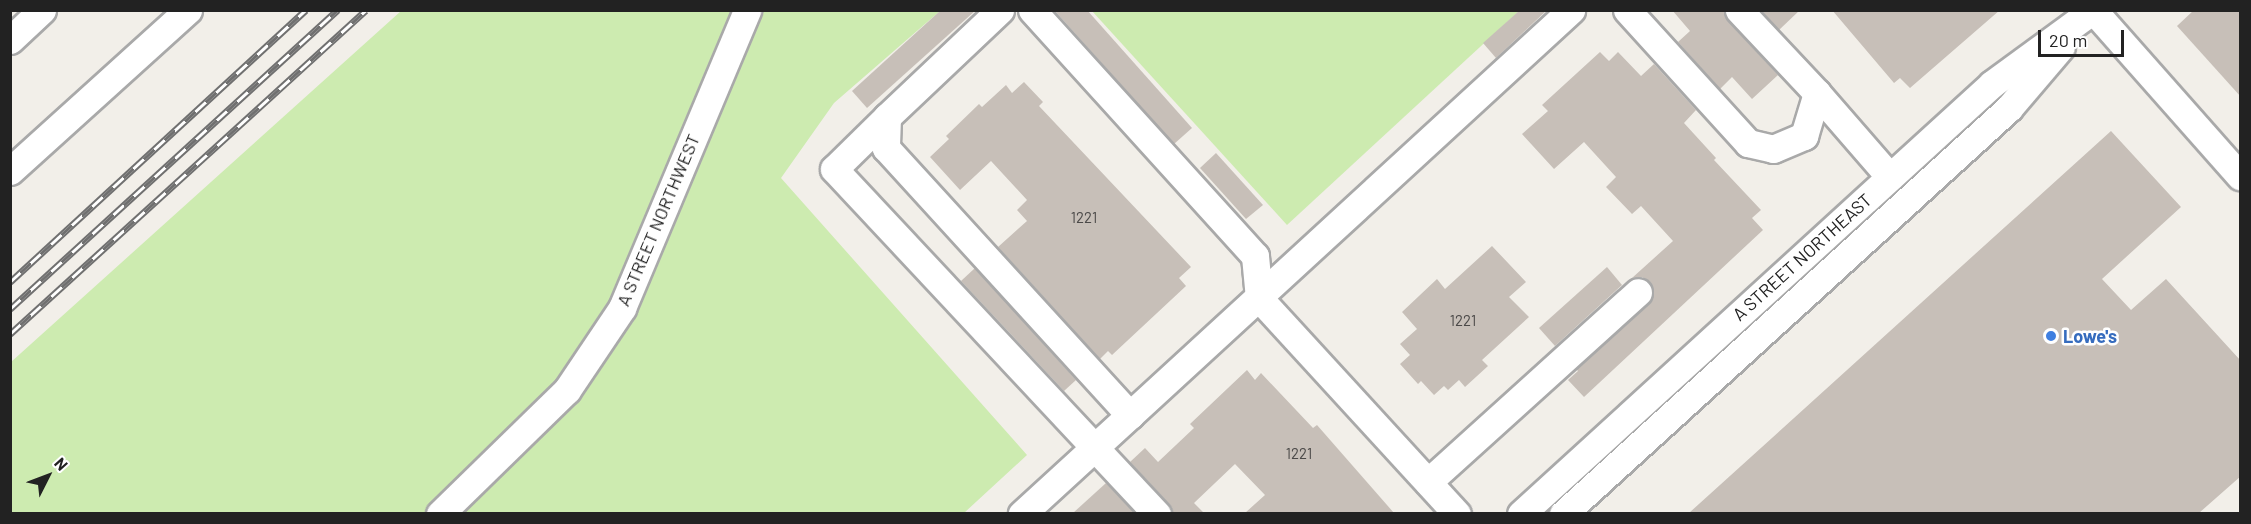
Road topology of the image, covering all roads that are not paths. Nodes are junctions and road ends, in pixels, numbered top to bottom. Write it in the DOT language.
graph roads {
  1 [pos="42,10"];
  2 [pos="188,10"];
  3 [pos="747,10"];
  4 [pos="1000,10"];
  5 [pos="1032,10"];
  6 [pos="1571,10"];
  7 [pos="1627,10"];
  8 [pos="1739,10"];
  9 [pos="2093,10"];
  10 [pos="10,40"];
  11 [pos="1816,93"];
  12 [pos="887,117"];
  13 [pos="10,171"];
  14 [pos="2241,176"];
  15 [pos="1890,177"];
  16 [pos="1638,292"];
  17 [pos="1259,298"];
  18 [pos="1130,415"];
  19 [pos="1096,446"];
  20 [pos="1428,482"];
  21 [pos="1037,509"];
  22 [pos="440,513"];
  23 [pos="1157,513"];
  24 [pos="1457,513"];
  25 [pos="1521,513"];
  26 [pos="1563,513"];
  1 -- 10 [label="street"];
  2 -- 13 [label="street"];
  3 -- 22 [label="street, A STREET NORTHWEST"];
  4 -- 12 [label="street"];
  5 -- 17 [label="street"];
  6 -- 17 [label="street"];
  7 -- 11 [label="street"];
  8 -- 11 [label="street"];
  9 -- 14 [label="street"];
  9 -- 15 [label="street, A STREET NORTHEAST"];
  9 -- 26 [label="street, A STREET NORTHEAST"];
  11 -- 15 [label="street"];
  12 -- 18 [label="street"];
  12 -- 19 [label="street"];
  15 -- 25 [label="street, A STREET NORTHEAST"];
  16 -- 20 [label="street"];
  17 -- 18 [label="street"];
  17 -- 20 [label="street"];
  18 -- 19 [label="street"];
  19 -- 21 [label="street"];
  19 -- 23 [label="street"];
  20 -- 24 [label="street"];
}
